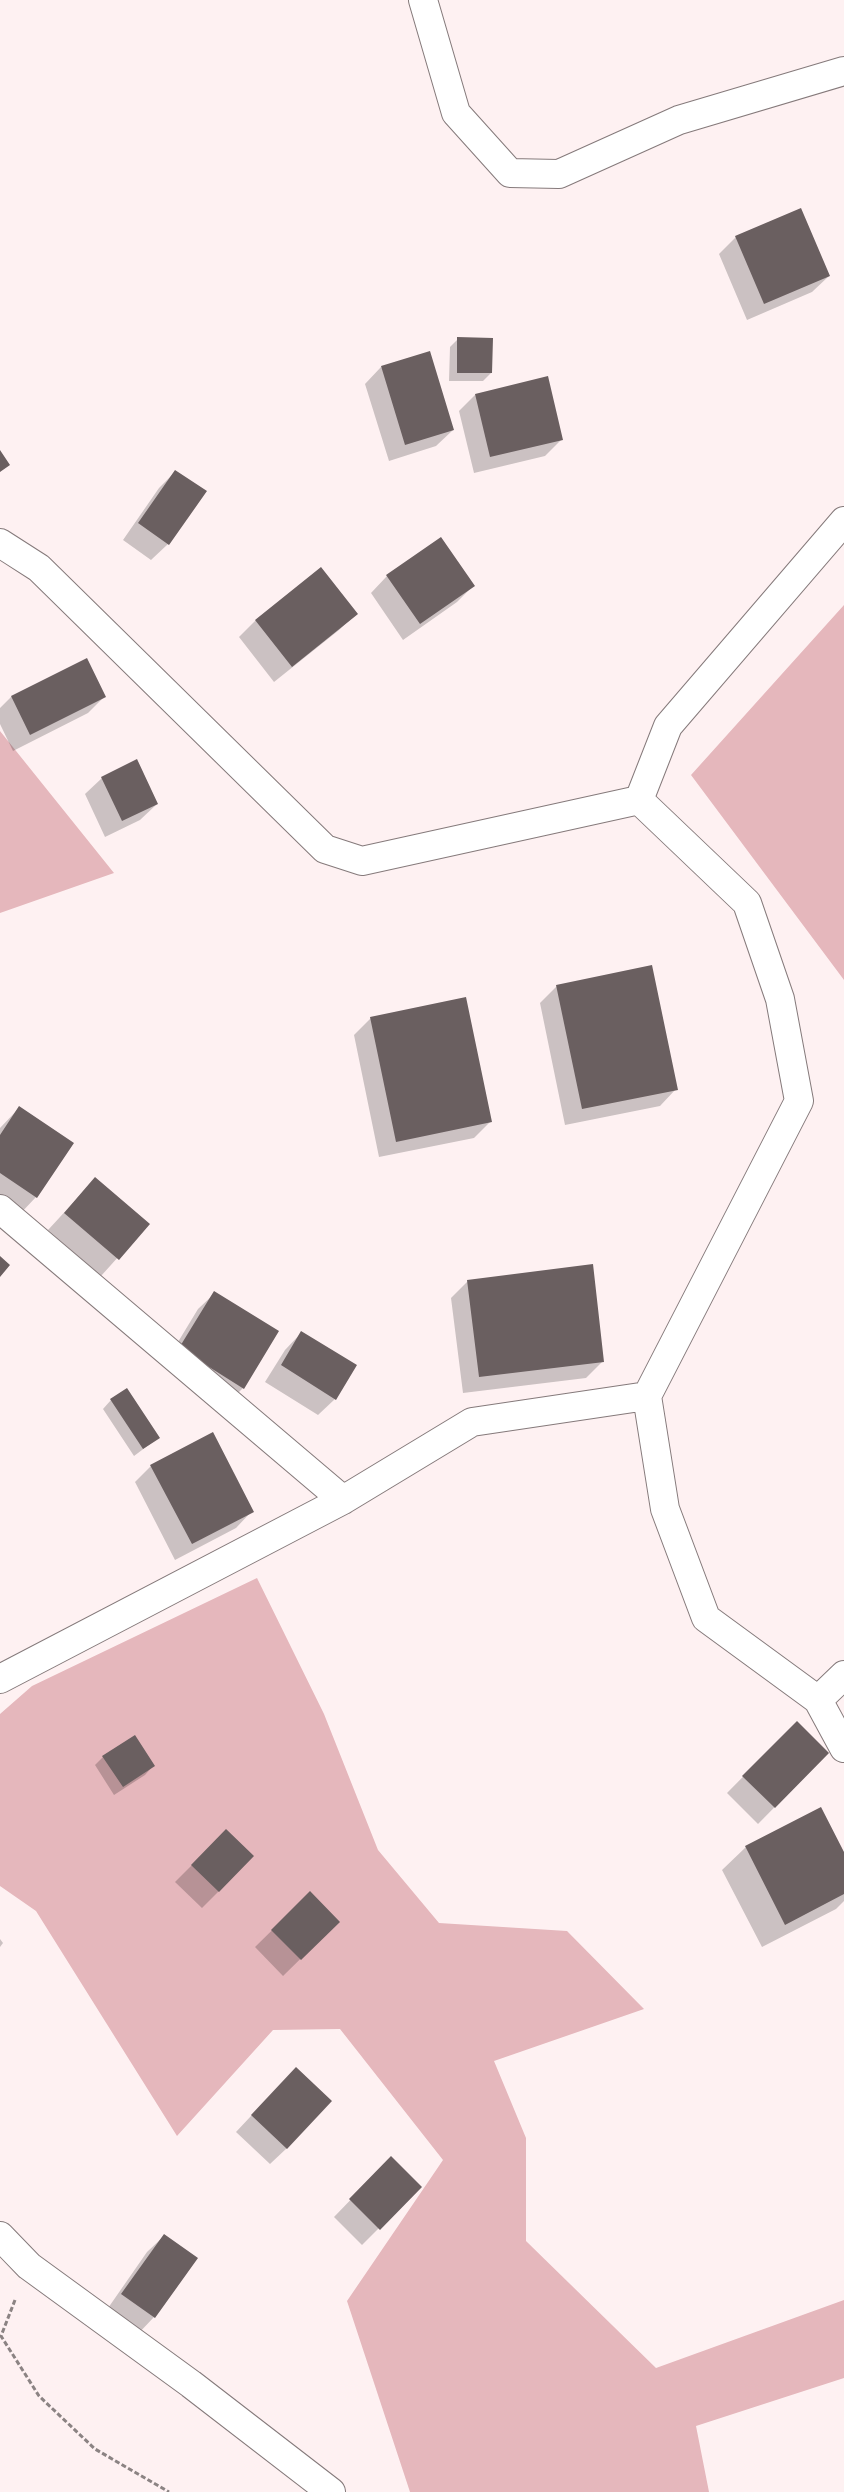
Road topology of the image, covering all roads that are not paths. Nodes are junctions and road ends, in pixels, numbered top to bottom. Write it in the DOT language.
graph roads {
  1 [pos="423,0"];
  2 [pos="844,71"];
  3 [pos="844,520"];
  4 [pos="0,543"];
  5 [pos="639,800"];
  6 [pos="0,1209"];
  7 [pos="647,1396"];
  8 [pos="343,1500"];
  9 [pos="844,1675"];
  10 [pos="0,1678"];
  11 [pos="818,1700"];
  12 [pos="844,1748"];
  13 [pos="0,2236"];
  14 [pos="332,2492"];
  1 -- 2 [label="street"];
  3 -- 5 [label="street"];
  4 -- 5 [label="street"];
  5 -- 7 [label="street"];
  6 -- 8 [label="street"];
  7 -- 8 [label="street"];
  7 -- 11 [label="street"];
  8 -- 10 [label="street"];
  9 -- 11 [label="street"];
  11 -- 12 [label="street"];
  13 -- 14 [label="street"];
}
